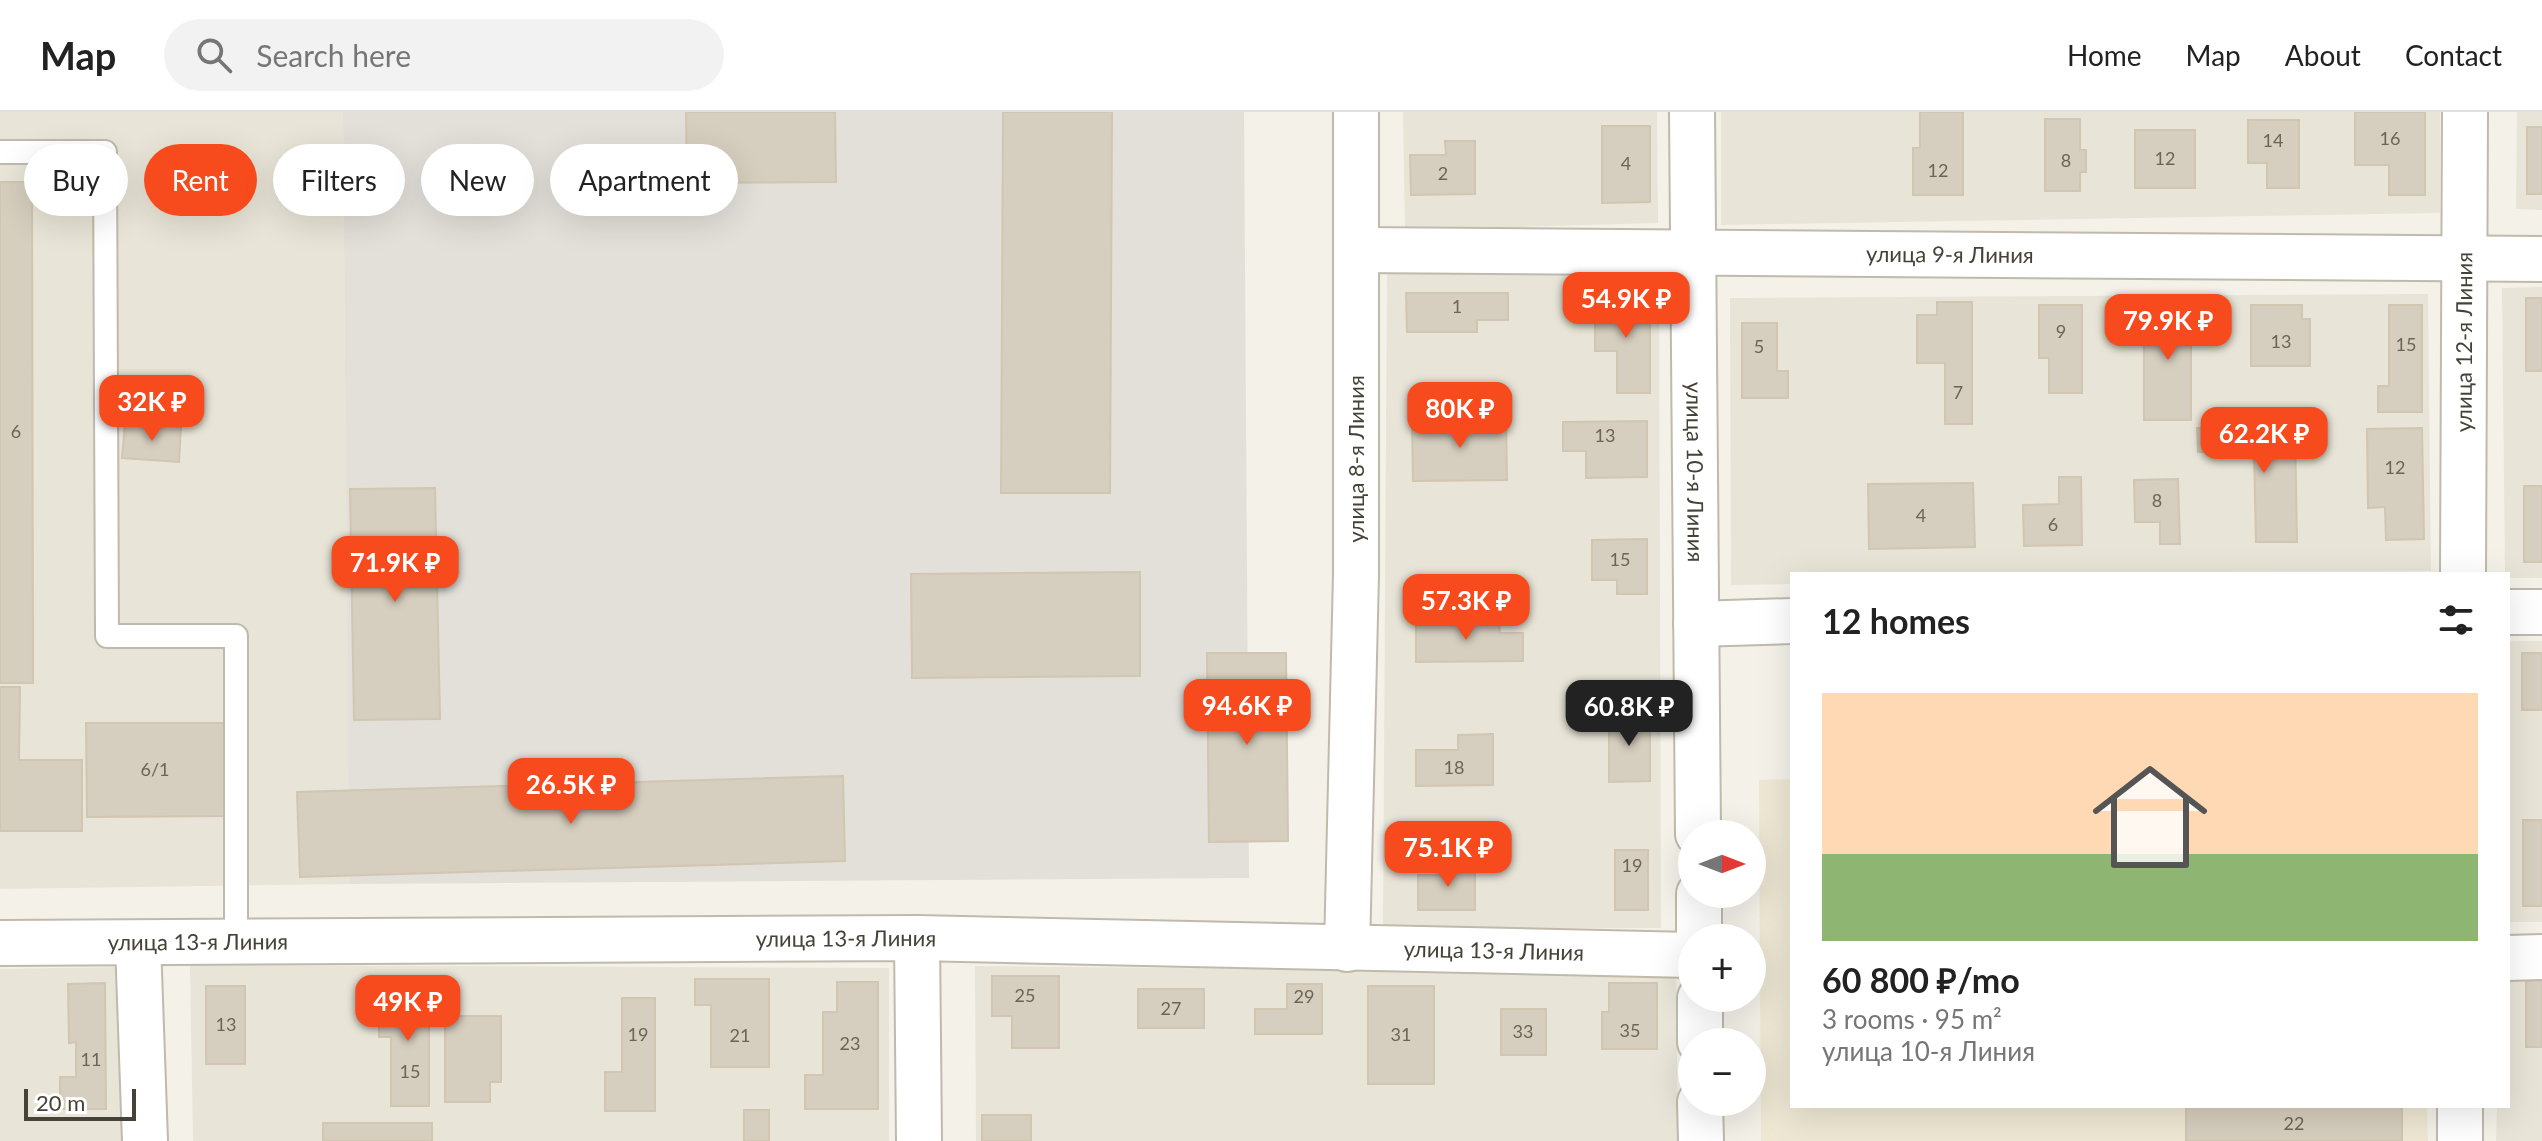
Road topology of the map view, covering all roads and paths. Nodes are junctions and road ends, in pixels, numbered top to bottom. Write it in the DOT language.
graph roads {
  1 [pos="1356,112"];
  2 [pos="1692,112"];
  3 [pos="2465,112"];
  4 [pos="0,152"];
  5 [pos="1356,250"];
  6 [pos="1691,255"];
  7 [pos="2462,259"];
  8 [pos="2542,259"];
  9 [pos="2463,572"];
  10 [pos="2510,612"];
  11 [pos="2542,612"];
  12 [pos="1790,621"];
  13 [pos="1696,624"];
  14 [pos="1698,820"];
  15 [pos="917,938"];
  16 [pos="236,941"];
  17 [pos="0,943"];
  18 [pos="138,943"];
  19 [pos="1347,949"];
  20 [pos="1678,955"];
  21 [pos="2542,957"];
  22 [pos="2510,958"];
  23 [pos="2460,1108"];
  24 [pos="1700,1116"];
  25 [pos="145,1141"];
  26 [pos="919,1141"];
  27 [pos="1701,1141"];
  28 [pos="2460,1141"];
  1 -- 5 [label="street, улица 8-я Линия"];
  2 -- 6 [label="street, улица 10-я Линия"];
  3 -- 7 [label="street, улица 12-я Линия"];
  4 -- 16 [label="lane"];
  5 -- 6 [label="street, улица 9-я Линия"];
  5 -- 19 [label="street, улица 8-я Линия"];
  6 -- 7 [label="street, улица 9-я Линия"];
  6 -- 13 [label="street, улица 10-я Линия"];
  7 -- 8 [label="street, улица 9-я Линия"];
  7 -- 9 [label="street, улица 12-я Линия"];
  10 -- 11 [label="street"];
  12 -- 13 [label="street"];
  13 -- 14 [label="street, улица 10-я Линия"];
  15 -- 16 [label="street, улица 13-я Линия"];
  15 -- 19 [label="street, улица 13-я Линия"];
  15 -- 26 [label="street"];
  16 -- 18 [label="street, улица 13-я Линия"];
  17 -- 18 [label="street, улица 13-я Линия"];
  18 -- 25 [label="street"];
  19 -- 20 [label="street, улица 13-я Линия"];
  21 -- 22 [label="street"];
  23 -- 28 [label="street"];
  24 -- 27 [label="street"];
}
